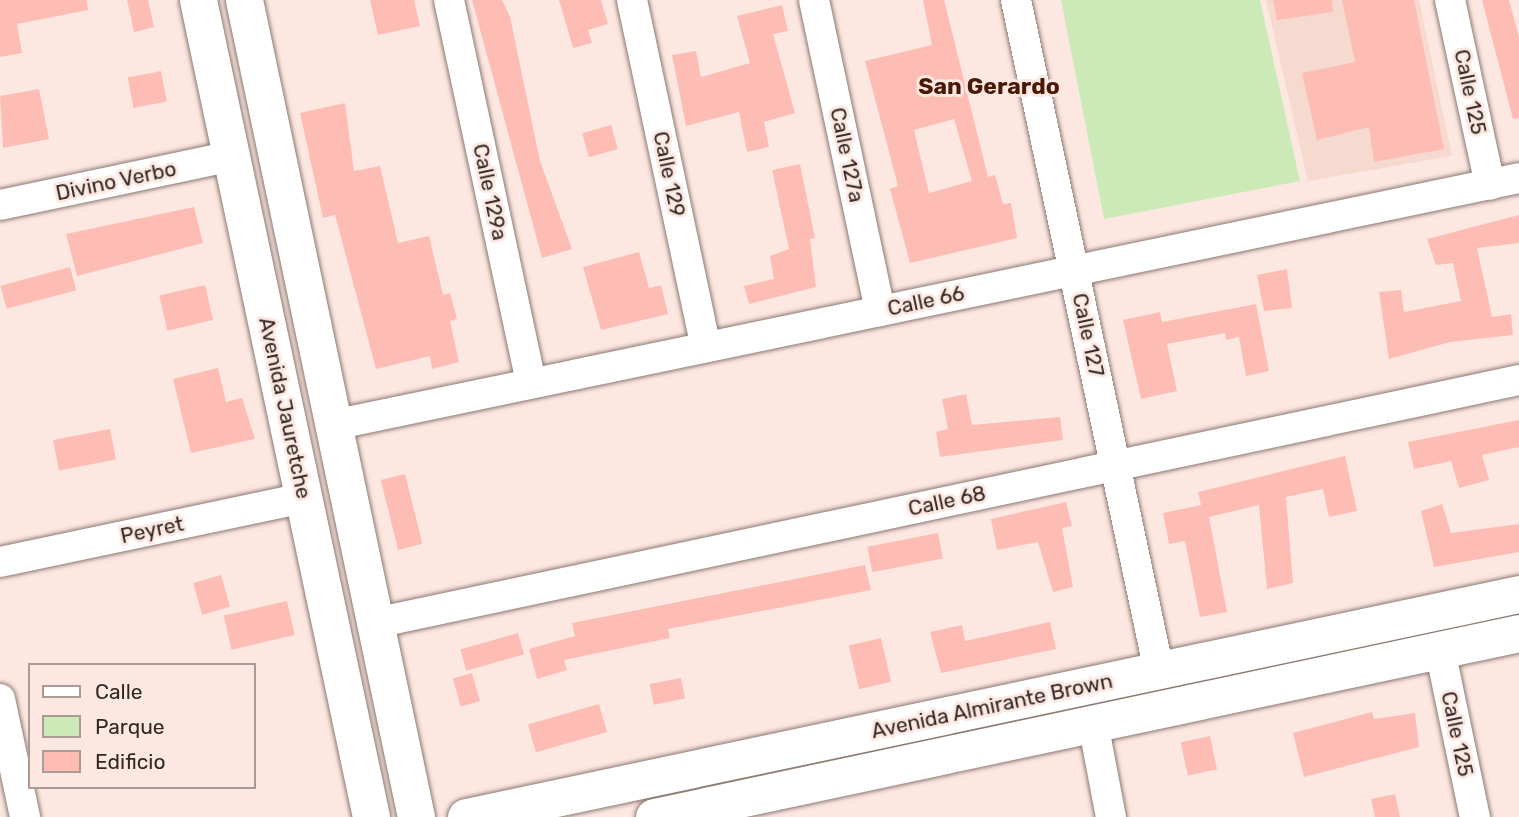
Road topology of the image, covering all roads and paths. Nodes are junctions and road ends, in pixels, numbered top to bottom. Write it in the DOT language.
graph roads {
  1 [pos="198,0"];
  2 [pos="244,0"];
  3 [pos="449,0"];
  4 [pos="632,0"];
  5 [pos="814,0"];
  6 [pos="1016,0"];
  7 [pos="1450,0"];
  8 [pos="232,156"];
  9 [pos="1519,178"];
  10 [pos="1490,185"];
  11 [pos="0,205"];
  12 [pos="1074,270"];
  13 [pos="880,311"];
  14 [pos="706,347"];
  15 [pos="1519,380"];
  16 [pos="531,383"];
  17 [pos="333,425"];
  18 [pos="1115,465"];
  19 [pos="304,498"];
  20 [pos="0,562"];
  21 [pos="1519,594"];
  22 [pos="375,623"];
  23 [pos="1519,633"];
  24 [pos="1440,650"];
  25 [pos="1159,671"];
  26 [pos="0,699"];
  27 [pos="1093,723"];
  28 [pos="765,805"];
  29 [pos="25,817"];
  30 [pos="371,817"];
  31 [pos="416,817"];
  32 [pos="466,817"];
  33 [pos="653,817"];
  34 [pos="1111,817"];
  35 [pos="1475,817"];
  1 -- 8 [label="main road, Avenida Jauretche"];
  2 -- 17 [label="main road, Avenida Jauretche"];
  3 -- 16 [label="street, Calle 129a"];
  4 -- 14 [label="street, Calle 129"];
  5 -- 13 [label="street, Calle 127a"];
  6 -- 12 [label="street, Calle 127"];
  7 -- 10 [label="street, Calle 125"];
  8 -- 11 [label="street, Divino Verbo"];
  8 -- 19 [label="main road, Avenida Jauretche"];
  9 -- 10 [label="street, Calle 66"];
  10 -- 12 [label="street, Calle 66"];
  12 -- 13 [label="street, Calle 66"];
  12 -- 18 [label="street, Calle 127"];
  13 -- 14 [label="street, Calle 66"];
  14 -- 16 [label="street, Calle 66"];
  15 -- 18 [label="street, Calle 68"];
  16 -- 17 [label="street, Calle 66"];
  17 -- 22 [label="main road, Avenida Jauretche"];
  18 -- 22 [label="street, Calle 68"];
  18 -- 25 [label="street, Calle 127"];
  19 -- 20 [label="street, Peyret"];
  19 -- 30 [label="main road, Avenida Jauretche"];
  21 -- 25 [label="main road, Avenida Almirante Brown"];
  22 -- 31 [label="main road, Avenida Jauretche"];
  23 -- 24 [label="main road, Avenida Almirante Brown"];
  24 -- 27 [label="main road, Avenida Almirante Brown"];
  24 -- 35 [label="street, Calle 125"];
  25 -- 32 [label="main road, Avenida Almirante Brown"];
  26 -- 29 [label="street"];
  27 -- 28 [label="main road, Avenida Almirante Brown"];
  27 -- 34 [label="street"];
  28 -- 33 [label="main road, Avenida Almirante Brown"];
}
